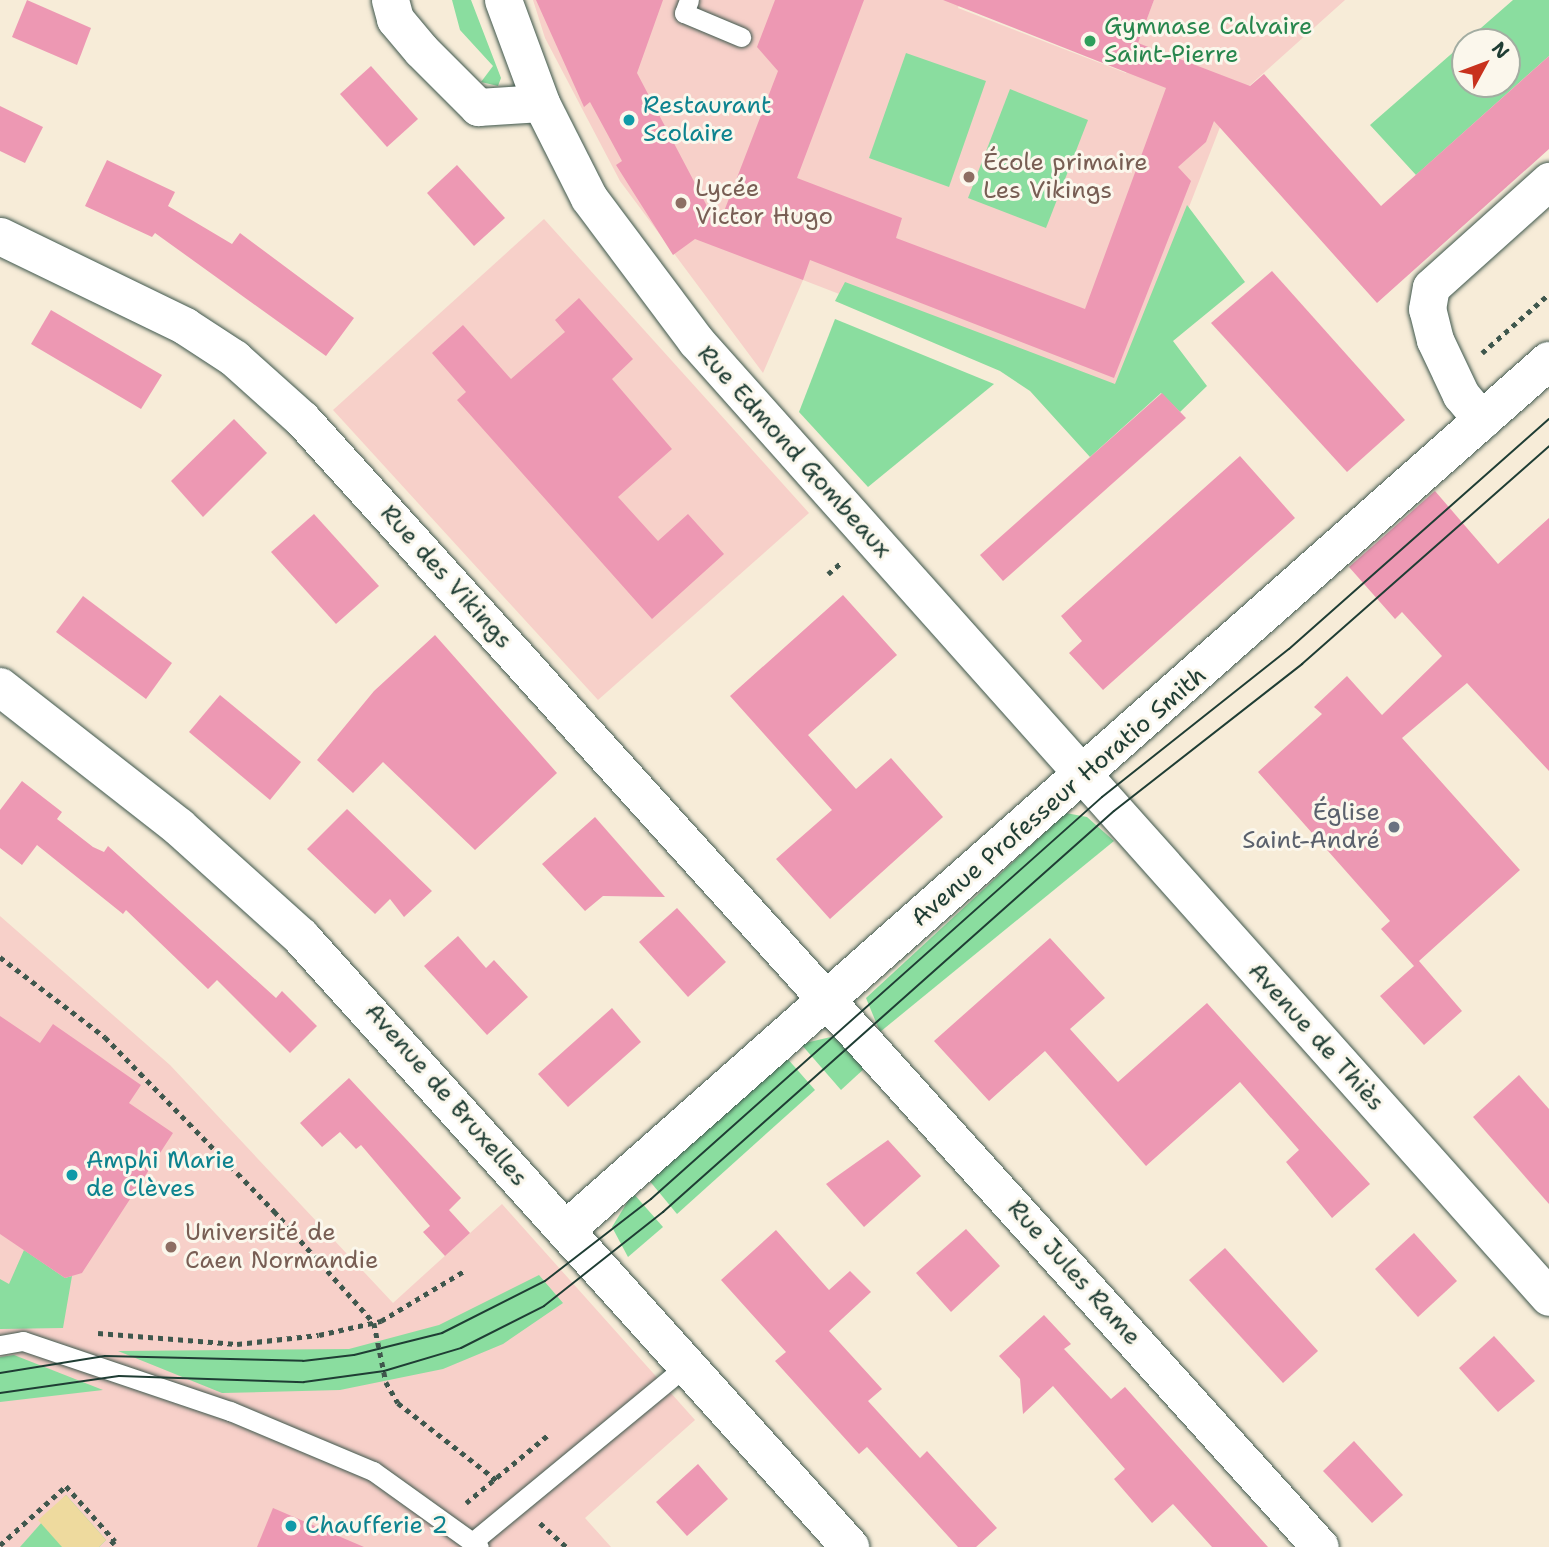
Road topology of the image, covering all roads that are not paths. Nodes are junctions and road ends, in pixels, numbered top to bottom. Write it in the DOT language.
graph roads {
  1 [pos="390,0"];
  2 [pos="503,0"];
  3 [pos="689,0"];
  4 [pos="741,37"];
  5 [pos="541,103"];
  6 [pos="1549,181"];
  7 [pos="0,236"];
  8 [pos="1549,361"];
  9 [pos="1482,420"];
  10 [pos="0,687"];
  11 [pos="1083,776"];
  12 [pos="828,999"];
  13 [pos="566,1230"];
  14 [pos="1549,1297"];
  15 [pos="0,1345"];
  16 [pos="687,1365"];
  17 [pos="478,1543"];
  18 [pos="850,1547"];
  19 [pos="1320,1547"];
  1 -- 5 [label="street"];
  2 -- 5 [label="street, Rue Edmond Gombeaux"];
  3 -- 4 [label="lane"];
  5 -- 11 [label="street, Rue Edmond Gombeaux"];
  6 -- 9 [label="street"];
  7 -- 12 [label="street, Rue des Vikings"];
  8 -- 9 [label="street, Avenue Professeur Horatio Smith"];
  9 -- 11 [label="street, Avenue Professeur Horatio Smith"];
  10 -- 13 [label="street, Avenue de Bruxelles"];
  11 -- 12 [label="street, Avenue Professeur Horatio Smith"];
  11 -- 14 [label="street, Avenue de Thiès"];
  12 -- 13 [label="street, Avenue Professeur Horatio Smith"];
  12 -- 19 [label="street, Rue Jules Rame"];
  13 -- 16 [label="street, Avenue de Bruxelles"];
  15 -- 17 [label="lane"];
  16 -- 17 [label="lane"];
  16 -- 18 [label="street, Avenue de Bruxelles"];
}
